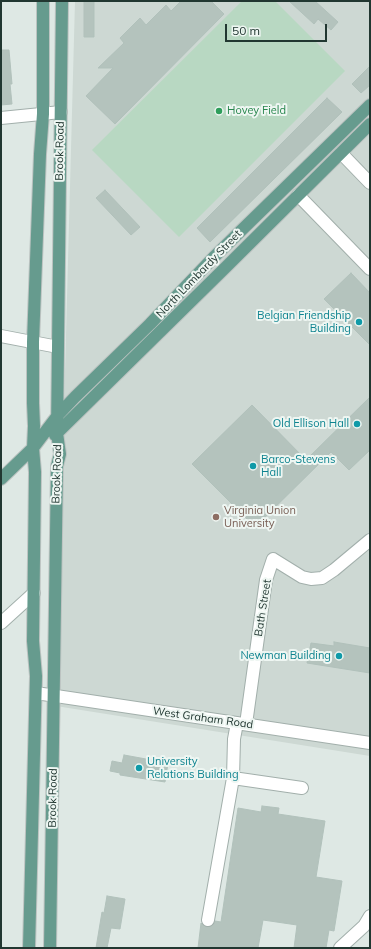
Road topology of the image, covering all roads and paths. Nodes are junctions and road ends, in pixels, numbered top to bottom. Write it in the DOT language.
graph roads {
  1 [pos="43,1"];
  2 [pos="62,1"];
  3 [pos="370,105"];
  4 [pos="61,112"];
  5 [pos="43,114"];
  6 [pos="1,118"];
  7 [pos="370,124"];
  8 [pos="341,153"];
  9 [pos="370,183"];
  10 [pos="298,195"];
  11 [pos="370,269"];
  12 [pos="1,336"];
  13 [pos="33,342"];
  14 [pos="58,346"];
  15 [pos="58,415"];
  16 [pos="57,433"];
  17 [pos="33,448"];
  18 [pos="1,479"];
  19 [pos="370,540"];
  20 [pos="34,593"];
  21 [pos="3,616"];
  22 [pos="36,693"];
  23 [pos="54,696"];
  24 [pos="242,723"];
  25 [pos="370,743"];
  26 [pos="233,778"];
  27 [pos="302,788"];
  28 [pos="370,916"];
  29 [pos="208,920"];
  30 [pos="29,948"];
  31 [pos="50,948"];
  32 [pos="340,948"];
  1 -- 5 [label="main road, Brook Road"];
  2 -- 4 [label="main road, Brook Road"];
  3 -- 15 [label="main road, North Lombardy Street"];
  4 -- 5 [label="street"];
  4 -- 14 [label="main road, Brook Road"];
  5 -- 6 [label="street"];
  5 -- 13 [label="main road, Brook Road"];
  7 -- 8 [label="main road, North Lombardy Street"];
  8 -- 9 [label="street"];
  8 -- 10 [label="main road, North Lombardy Street"];
  10 -- 11 [label="street"];
  10 -- 16 [label="main road, North Lombardy Street"];
  12 -- 13 [label="street"];
  13 -- 14 [label="street"];
  13 -- 17 [label="main road, Brook Road"];
  14 -- 15 [label="main road, Brook Road"];
  15 -- 16 [label="main road, Brook Road"];
  15 -- 17 [label="main road, North Lombardy Street"];
  16 -- 17 [label="main road, North Lombardy Street"];
  16 -- 23 [label="main road, Brook Road"];
  17 -- 18 [label="main road, North Lombardy Street"];
  17 -- 20 [label="main road, Brook Road"];
  19 -- 24 [label="street, Bath Street"];
  20 -- 21 [label="street"];
  20 -- 22 [label="main road, Brook Road"];
  22 -- 23 [label="street, West Graham Road"];
  22 -- 30 [label="main road, Brook Road"];
  23 -- 24 [label="street, West Graham Road"];
  23 -- 31 [label="main road, Brook Road"];
  24 -- 25 [label="street, West Graham Road"];
  24 -- 26 [label="street"];
  26 -- 27 [label="street"];
  26 -- 29 [label="street"];
  28 -- 32 [label="street"];
}
